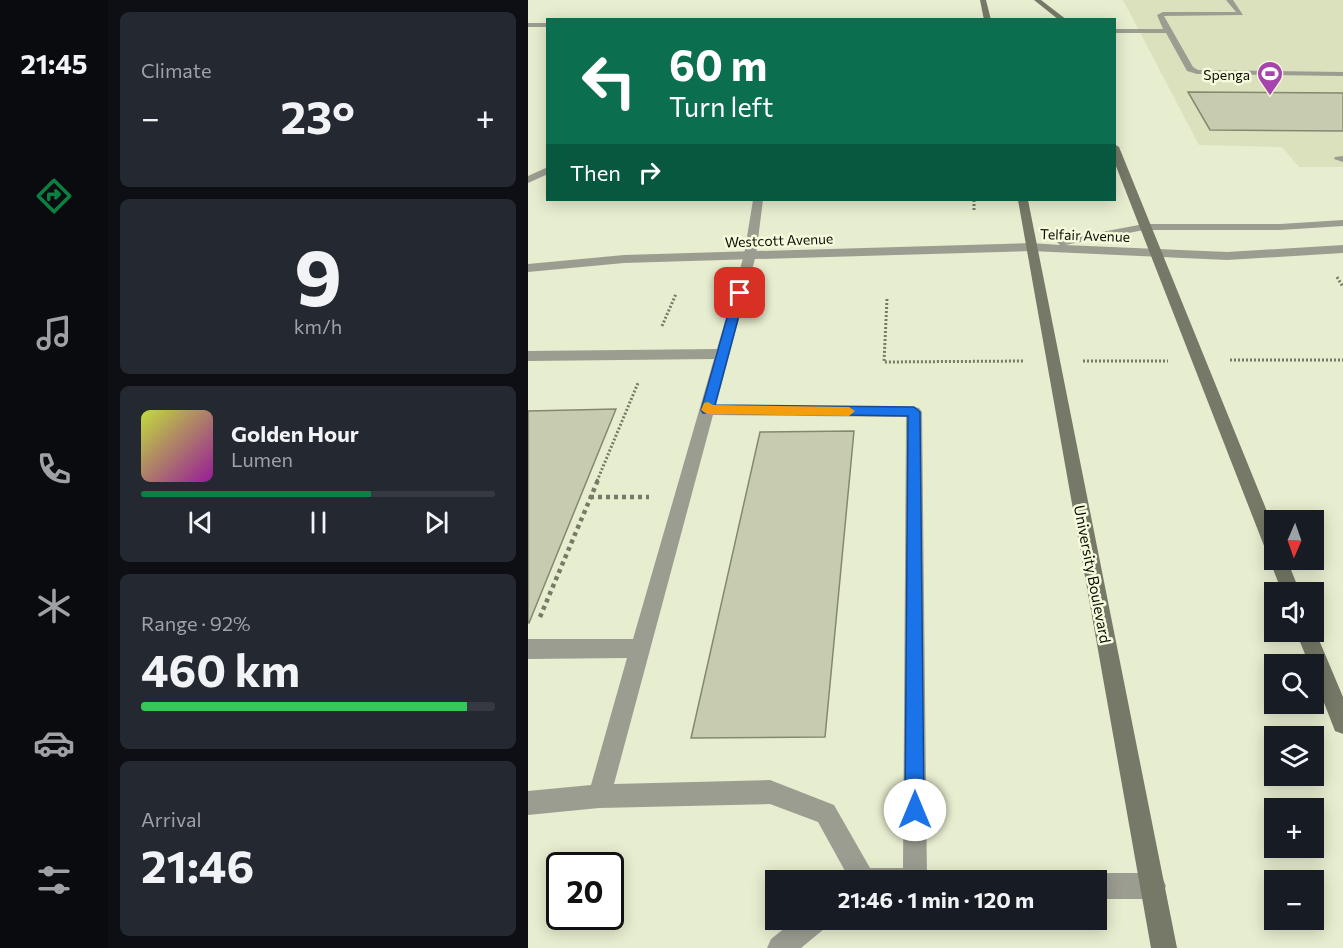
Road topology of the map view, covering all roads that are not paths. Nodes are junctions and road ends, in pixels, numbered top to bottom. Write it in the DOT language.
graph roads {
  1 [pos="983,0"];
  2 [pos="1037,0"];
  3 [pos="1229,0"];
  4 [pos="1063,10"];
  5 [pos="988,18"];
  6 [pos="1063,18"];
  7 [pos="1065,18"];
  8 [pos="528,25"];
  9 [pos="546,25"];
  10 [pos="1116,31"];
  11 [pos="1168,32"];
  12 [pos="1343,74"];
  13 [pos="1116,152"];
  14 [pos="546,171"];
  15 [pos="528,180"];
  16 [pos="758,201"];
  17 [pos="1023,201"];
  18 [pos="1343,223"];
  19 [pos="1144,227"];
  20 [pos="1031,248"];
  21 [pos="1343,249"];
  22 [pos="1155,252"];
  23 [pos="750,255"];
  24 [pos="528,268"];
  25 [pos="722,354"];
  26 [pos="528,356"];
  27 [pos="707,410"];
  28 [pos="1264,525"];
  29 [pos="1310,642"];
  30 [pos="640,648"];
  31 [pos="528,649"];
  32 [pos="1343,723"];
  33 [pos="599,796"];
  34 [pos="528,803"];
  35 [pos="857,870"];
  36 [pos="915,870"];
  37 [pos="1107,886"];
  38 [pos="1153,886"];
  39 [pos="802,930"];
  40 [pos="780,948"];
  41 [pos="1164,948"];
  1 -- 5 [label="main road"];
  2 -- 6 [label="main road"];
  3 -- 11 [label="street"];
  4 -- 7 [label="main road"];
  8 -- 9 [label="street"];
  10 -- 11 [label="street"];
  11 -- 12 [label="street"];
  13 -- 19 [label="main road"];
  14 -- 15 [label="street"];
  16 -- 23 [label="street"];
  17 -- 20 [label="main road, University Boulevard"];
  18 -- 19 [label="street, Telfair Avenue"];
  19 -- 20 [label="street, Telfair Avenue"];
  19 -- 22 [label="main road"];
  20 -- 22 [label="street, Telfair Avenue"];
  20 -- 23 [label="street, Westcott Avenue"];
  20 -- 38 [label="main road, University Boulevard"];
  21 -- 22 [label="street, Telfair Avenue"];
  22 -- 28 [label="main road"];
  23 -- 24 [label="street, Westcott Avenue"];
  23 -- 25 [label="street"];
  25 -- 26 [label="street"];
  25 -- 27 [label="street"];
  27 -- 30 [label="street"];
  27 -- 36 [label="street"];
  29 -- 32 [label="main road"];
  30 -- 31 [label="street"];
  30 -- 33 [label="street"];
  33 -- 34 [label="street"];
  33 -- 35 [label="street"];
  37 -- 38 [label="street"];
  38 -- 41 [label="main road, University Boulevard"];
  39 -- 40 [label="street"];
}
